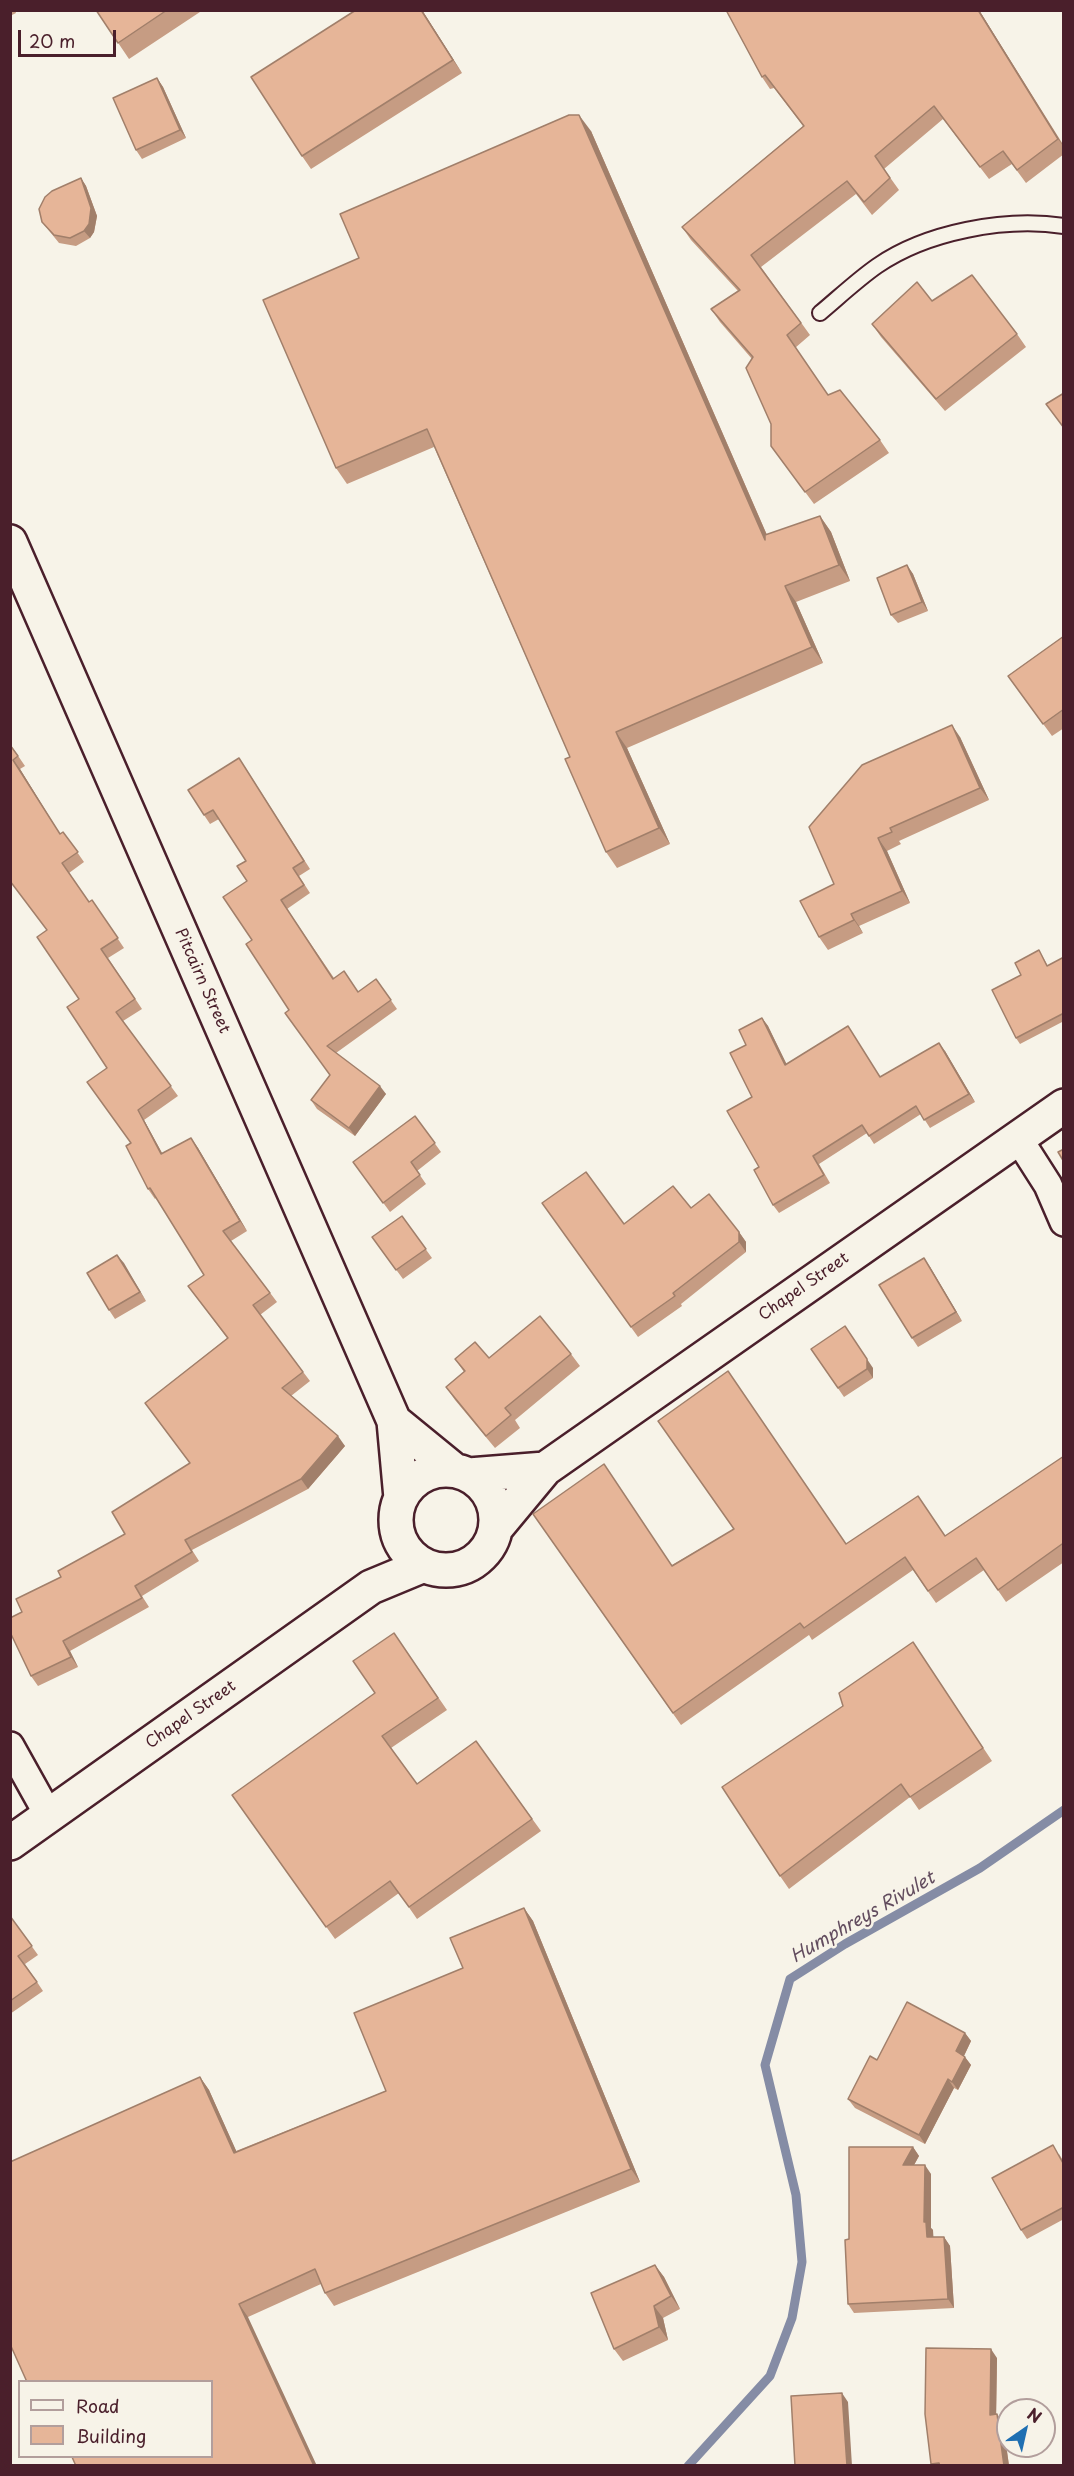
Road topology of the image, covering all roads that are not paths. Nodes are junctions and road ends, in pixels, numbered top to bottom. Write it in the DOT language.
graph roads {
  1 [pos="1064,226"];
  2 [pos="820,313"];
  3 [pos="10,542"];
  4 [pos="1064,1106"];
  5 [pos="1018,1138"];
  6 [pos="1064,1222"];
  7 [pos="394,1420"];
  8 [pos="545,1469"];
  9 [pos="462,1473"];
  10 [pos="399,1513"];
  11 [pos="496,1528"];
  12 [pos="424,1565"];
  13 [pos="371,1587"];
  14 [pos="10,1746"];
  15 [pos="49,1816"];
  16 [pos="10,1843"];
  1 -- 2 [label="lane"];
  3 -- 7 [label="street, Pitcairn Street"];
  4 -- 5 [label="street, Chapel Street"];
  5 -- 6 [label="street"];
  5 -- 8 [label="street, Chapel Street"];
  7 -- 9 [label="street, Pitcairn Street"];
  7 -- 10 [label="street, Pitcairn Street"];
  8 -- 9 [label="street"];
  8 -- 11 [label="street, Chapel Street"];
  9 -- 10 [label="street"];
  9 -- 11 [label="street"];
  10 -- 12 [label="street"];
  10 -- 13 [label="street"];
  11 -- 12 [label="street"];
  12 -- 13 [label="street, Chapel Street"];
  13 -- 15 [label="street, Chapel Street"];
  14 -- 15 [label="street"];
  15 -- 16 [label="street, Chapel Street"];
}
